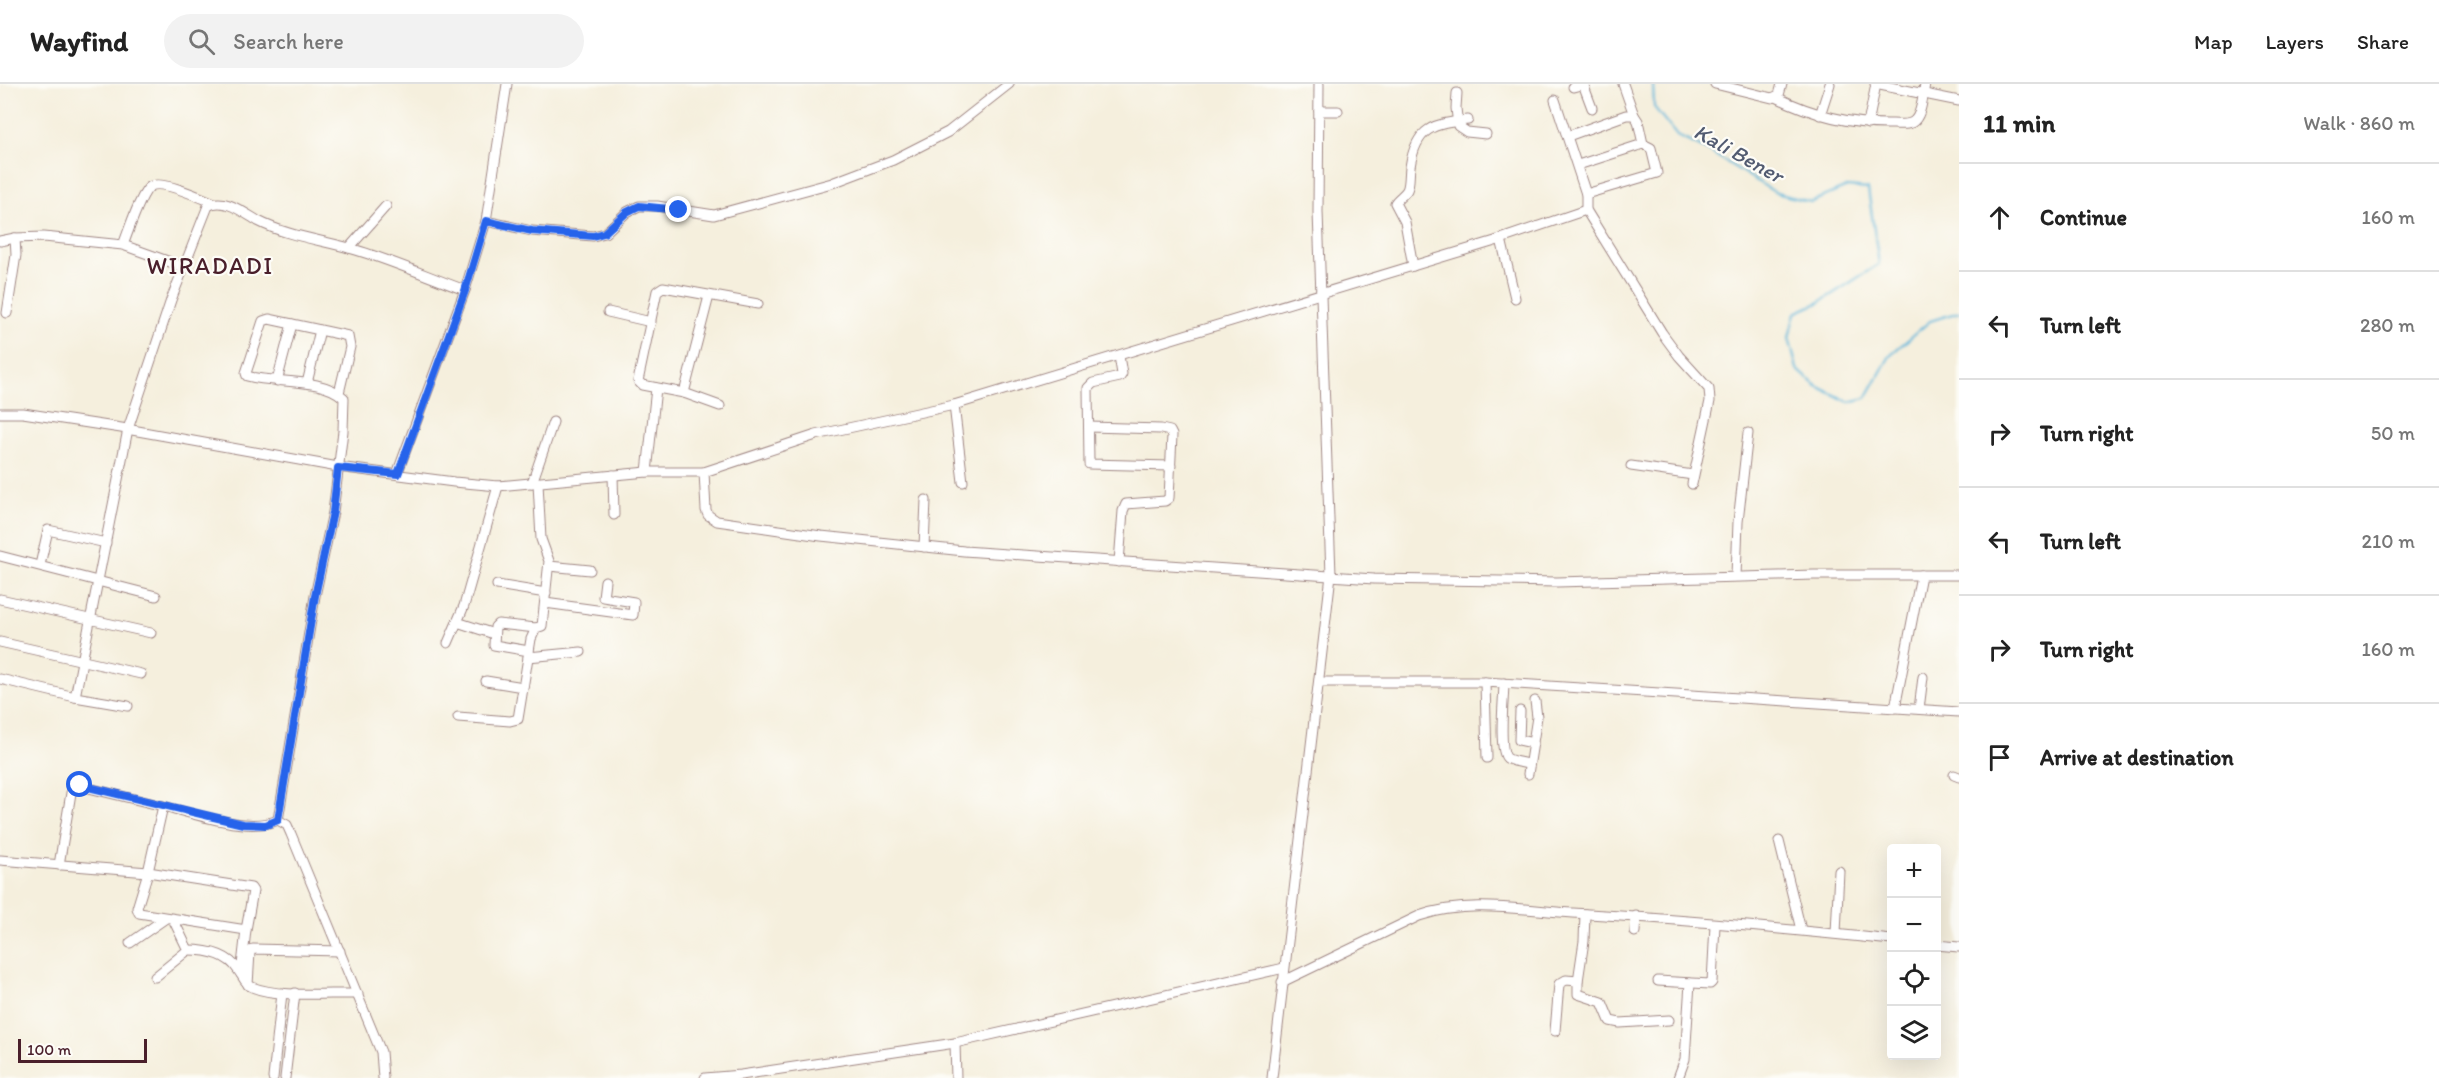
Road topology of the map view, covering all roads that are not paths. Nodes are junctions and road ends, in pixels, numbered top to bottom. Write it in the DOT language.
graph roads {
  1 [pos="507,84"];
  2 [pos="1009,84"];
  3 [pos="1319,84"];
  4 [pos="1584,84"];
  5 [pos="1623,84"];
  6 [pos="1715,84"];
  7 [pos="1782,84"];
  8 [pos="1830,84"];
  9 [pos="1875,84"];
  10 [pos="1925,84"];
  11 [pos="1573,87"];
  12 [pos="1457,93"];
  13 [pos="1923,94"];
  14 [pos="1776,97"];
  15 [pos="1555,100"];
  16 [pos="1959,101"];
  17 [pos="1592,108"];
  18 [pos="1319,111"];
  19 [pos="1338,111"];
  20 [pos="1634,115"];
  21 [pos="1821,115"];
  22 [pos="1468,120"];
  23 [pos="1457,122"];
  24 [pos="1869,124"];
  25 [pos="1485,134"];
  26 [pos="1568,136"];
  27 [pos="1642,144"];
  28 [pos="1578,165"];
  29 [pos="1586,194"];
  30 [pos="214,203"];
  31 [pos="386,206"];
  32 [pos="1586,210"];
  33 [pos="486,221"];
  34 [pos="15,238"];
  35 [pos="1501,239"];
  36 [pos="0,241"];
  37 [pos="123,245"];
  38 [pos="349,248"];
  39 [pos="1413,266"];
  40 [pos="184,267"];
  41 [pos="465,291"];
  42 [pos="1321,294"];
  43 [pos="709,296"];
  44 [pos="1515,298"];
  45 [pos="758,304"];
  46 [pos="608,312"];
  47 [pos="7,313"];
  48 [pos="651,322"];
  49 [pos="291,324"];
  50 [pos="320,330"];
  51 [pos="1119,356"];
  52 [pos="277,381"];
  53 [pos="307,383"];
  54 [pos="656,388"];
  55 [pos="339,393"];
  56 [pos="684,393"];
  57 [pos="954,405"];
  58 [pos="720,406"];
  59 [pos="0,413"];
  60 [pos="553,422"];
  61 [pos="1089,428"];
  62 [pos="128,429"];
  63 [pos="1748,433"];
  64 [pos="1171,466"];
  65 [pos="1631,466"];
  66 [pos="338,468"];
  67 [pos="647,472"];
  68 [pos="704,472"];
  69 [pos="398,474"];
  70 [pos="613,475"];
  71 [pos="963,482"];
  72 [pos="535,483"];
  73 [pos="498,486"];
  74 [pos="926,501"];
  75 [pos="614,515"];
  76 [pos="106,543"];
  77 [pos="924,547"];
  78 [pos="0,556"];
  79 [pos="1119,562"];
  80 [pos="40,565"];
  81 [pos="549,566"];
  82 [pos="590,570"];
  83 [pos="1331,575"];
  84 [pos="1921,575"];
  85 [pos="1959,575"];
  86 [pos="1736,576"];
  87 [pos="99,581"];
  88 [pos="605,581"];
  89 [pos="497,585"];
  90 [pos="156,596"];
  91 [pos="603,597"];
  92 [pos="545,598"];
  93 [pos="0,599"];
  94 [pos="601,611"];
  95 [pos="91,620"];
  96 [pos="457,622"];
  97 [pos="536,628"];
  98 [pos="151,633"];
  99 [pos="494,634"];
  100 [pos="0,642"];
  101 [pos="448,643"];
  102 [pos="582,652"];
  103 [pos="528,654"];
  104 [pos="82,660"];
  105 [pos="141,674"];
  106 [pos="1923,677"];
  107 [pos="0,679"];
  108 [pos="486,681"];
  109 [pos="1320,682"];
  110 [pos="1485,682"];
  111 [pos="1504,683"];
  112 [pos="523,687"];
  113 [pos="75,697"];
  114 [pos="1535,701"];
  115 [pos="128,706"];
  116 [pos="1895,708"];
  117 [pos="1919,709"];
  118 [pos="1520,711"];
  119 [pos="1959,711"];
  120 [pos="458,717"];
  121 [pos="1533,743"];
  122 [pos="1488,758"];
  123 [pos="164,806"];
  124 [pos="278,820"];
  125 [pos="1779,841"];
  126 [pos="0,860"];
  127 [pos="59,865"];
  128 [pos="1839,871"];
  129 [pos="148,872"];
  130 [pos="1585,914"];
  131 [pos="1636,916"];
  132 [pos="169,918"];
  133 [pos="1715,925"];
  134 [pos="246,930"];
  135 [pos="1801,930"];
  136 [pos="1635,932"];
  137 [pos="1836,933"];
  138 [pos="1887,939"];
  139 [pos="130,943"];
  140 [pos="1941,945"];
  141 [pos="1959,947"];
  142 [pos="188,950"];
  143 [pos="340,951"];
  144 [pos="1284,968"];
  145 [pos="241,974"];
  146 [pos="155,977"];
  147 [pos="1578,981"];
  148 [pos="1658,981"];
  149 [pos="1282,982"];
  150 [pos="1690,983"];
  151 [pos="248,985"];
  152 [pos="282,993"];
  153 [pos="295,993"];
  154 [pos="358,994"];
  155 [pos="1669,1020"];
  156 [pos="1555,1031"];
  157 [pos="955,1043"];
  158 [pos="741,1076"];
  159 [pos="273,1078"];
  160 [pos="285,1078"];
  161 [pos="383,1078"];
  162 [pos="705,1078"];
  163 [pos="956,1078"];
  164 [pos="1272,1078"];
  165 [pos="1678,1078"];
  1 -- 33 [label="street"];
  2 -- 33 [label="street"];
  3 -- 18 [label="street"];
  4 -- 11 [label="street"];
  4 -- 17 [label="street"];
  5 -- 20 [label="street"];
  6 -- 14 [label="street"];
  7 -- 14 [label="street"];
  8 -- 21 [label="street"];
  9 -- 13 [label="street"];
  9 -- 24 [label="street"];
  10 -- 13 [label="street"];
  12 -- 23 [label="street"];
  13 -- 16 [label="street"];
  13 -- 24 [label="street"];
  14 -- 21 [label="street"];
  15 -- 26 [label="street"];
  18 -- 19 [label="street"];
  18 -- 42 [label="street"];
  20 -- 26 [label="street"];
  20 -- 27 [label="street"];
  21 -- 24 [label="street"];
  22 -- 23 [label="street"];
  23 -- 25 [label="street"];
  23 -- 39 [label="street"];
  26 -- 28 [label="street"];
  27 -- 28 [label="street"];
  27 -- 29 [label="street"];
  28 -- 29 [label="street"];
  29 -- 32 [label="street"];
  30 -- 37 [label="street"];
  30 -- 38 [label="street"];
  30 -- 40 [label="street"];
  31 -- 38 [label="street"];
  32 -- 35 [label="street"];
  32 -- 65 [label="street"];
  33 -- 41 [label="street"];
  34 -- 36 [label="street"];
  34 -- 37 [label="street"];
  34 -- 47 [label="street"];
  35 -- 39 [label="street"];
  35 -- 44 [label="street"];
  37 -- 40 [label="street"];
  38 -- 41 [label="street"];
  39 -- 42 [label="street"];
  40 -- 62 [label="street"];
  41 -- 69 [label="street"];
  42 -- 51 [label="street"];
  42 -- 83 [label="street"];
  43 -- 45 [label="street"];
  43 -- 48 [label="street"];
  43 -- 56 [label="street"];
  46 -- 48 [label="street"];
  48 -- 54 [label="street"];
  49 -- 50 [label="street"];
  49 -- 52 [label="street"];
  49 -- 52 [label="street"];
  50 -- 53 [label="street"];
  50 -- 55 [label="street"];
  51 -- 57 [label="street"];
  51 -- 61 [label="street"];
  52 -- 53 [label="street"];
  53 -- 55 [label="street"];
  54 -- 56 [label="street"];
  54 -- 67 [label="street"];
  55 -- 66 [label="street"];
  56 -- 58 [label="street"];
  57 -- 68 [label="street"];
  57 -- 71 [label="street"];
  59 -- 62 [label="street"];
  60 -- 72 [label="street"];
  61 -- 64 [label="street"];
  61 -- 64 [label="street"];
  62 -- 66 [label="street"];
  62 -- 76 [label="street"];
  63 -- 86 [label="street"];
  64 -- 79 [label="street"];
  66 -- 69 [label="street"];
  66 -- 124 [label="street"];
  67 -- 68 [label="street"];
  67 -- 70 [label="street"];
  68 -- 77 [label="street"];
  69 -- 73 [label="street"];
  70 -- 72 [label="street"];
  70 -- 75 [label="street"];
  72 -- 73 [label="street"];
  72 -- 81 [label="street"];
  73 -- 96 [label="street"];
  74 -- 77 [label="street"];
  76 -- 80 [label="street"];
  76 -- 87 [label="street"];
  77 -- 79 [label="street"];
  78 -- 80 [label="street"];
  79 -- 83 [label="street"];
  80 -- 87 [label="street"];
  81 -- 82 [label="street"];
  81 -- 92 [label="street"];
  83 -- 86 [label="street"];
  83 -- 109 [label="street"];
  84 -- 85 [label="street"];
  84 -- 86 [label="street"];
  84 -- 116 [label="street"];
  87 -- 90 [label="street"];
  87 -- 95 [label="street"];
  88 -- 91 [label="street"];
  89 -- 92 [label="street"];
  91 -- 94 [label="street"];
  91 -- 94 [label="street"];
  92 -- 94 [label="street"];
  92 -- 97 [label="street"];
  93 -- 95 [label="street"];
  95 -- 98 [label="street"];
  95 -- 104 [label="street"];
  96 -- 99 [label="street"];
  96 -- 101 [label="street"];
  97 -- 99 [label="street"];
  97 -- 103 [label="street"];
  99 -- 103 [label="street"];
  100 -- 104 [label="street"];
  102 -- 103 [label="street"];
  103 -- 112 [label="street"];
  104 -- 105 [label="street"];
  104 -- 113 [label="street"];
  106 -- 117 [label="street"];
  107 -- 113 [label="street"];
  108 -- 112 [label="street"];
  109 -- 110 [label="street"];
  109 -- 144 [label="street"];
  110 -- 111 [label="street"];
  110 -- 122 [label="street"];
  111 -- 116 [label="street"];
  111 -- 121 [label="street"];
  112 -- 120 [label="street"];
  113 -- 115 [label="street"];
  114 -- 121 [label="street"];
  116 -- 117 [label="street"];
  117 -- 119 [label="street"];
  118 -- 121 [label="street"];
  123 -- 124 [label="street"];
  123 -- 127 [label="street"];
  123 -- 129 [label="street"];
  124 -- 143 [label="street"];
  125 -- 135 [label="street"];
  126 -- 127 [label="street"];
  127 -- 129 [label="street"];
  128 -- 137 [label="street"];
  129 -- 132 [label="street"];
  129 -- 134 [label="street"];
  130 -- 131 [label="street"];
  130 -- 147 [label="street"];
  130 -- 149 [label="street"];
  131 -- 133 [label="street"];
  131 -- 136 [label="street"];
  132 -- 134 [label="street"];
  132 -- 139 [label="street"];
  132 -- 142 [label="street"];
  133 -- 135 [label="street"];
  133 -- 150 [label="street"];
  134 -- 145 [label="street"];
  135 -- 137 [label="street"];
  137 -- 138 [label="street"];
  140 -- 141 [label="street"];
  142 -- 145 [label="street"];
  142 -- 146 [label="street"];
  143 -- 151 [label="street"];
  143 -- 154 [label="street"];
  144 -- 149 [label="street"];
  144 -- 157 [label="street"];
  145 -- 151 [label="street"];
  147 -- 155 [label="street"];
  147 -- 156 [label="street"];
  148 -- 150 [label="street"];
  149 -- 164 [label="street"];
  150 -- 165 [label="street"];
  151 -- 152 [label="street"];
  152 -- 153 [label="street"];
  152 -- 159 [label="street"];
  153 -- 154 [label="street"];
  153 -- 160 [label="street"];
  154 -- 161 [label="street"];
  157 -- 158 [label="street"];
  157 -- 163 [label="street"];
  158 -- 162 [label="street"];
}
